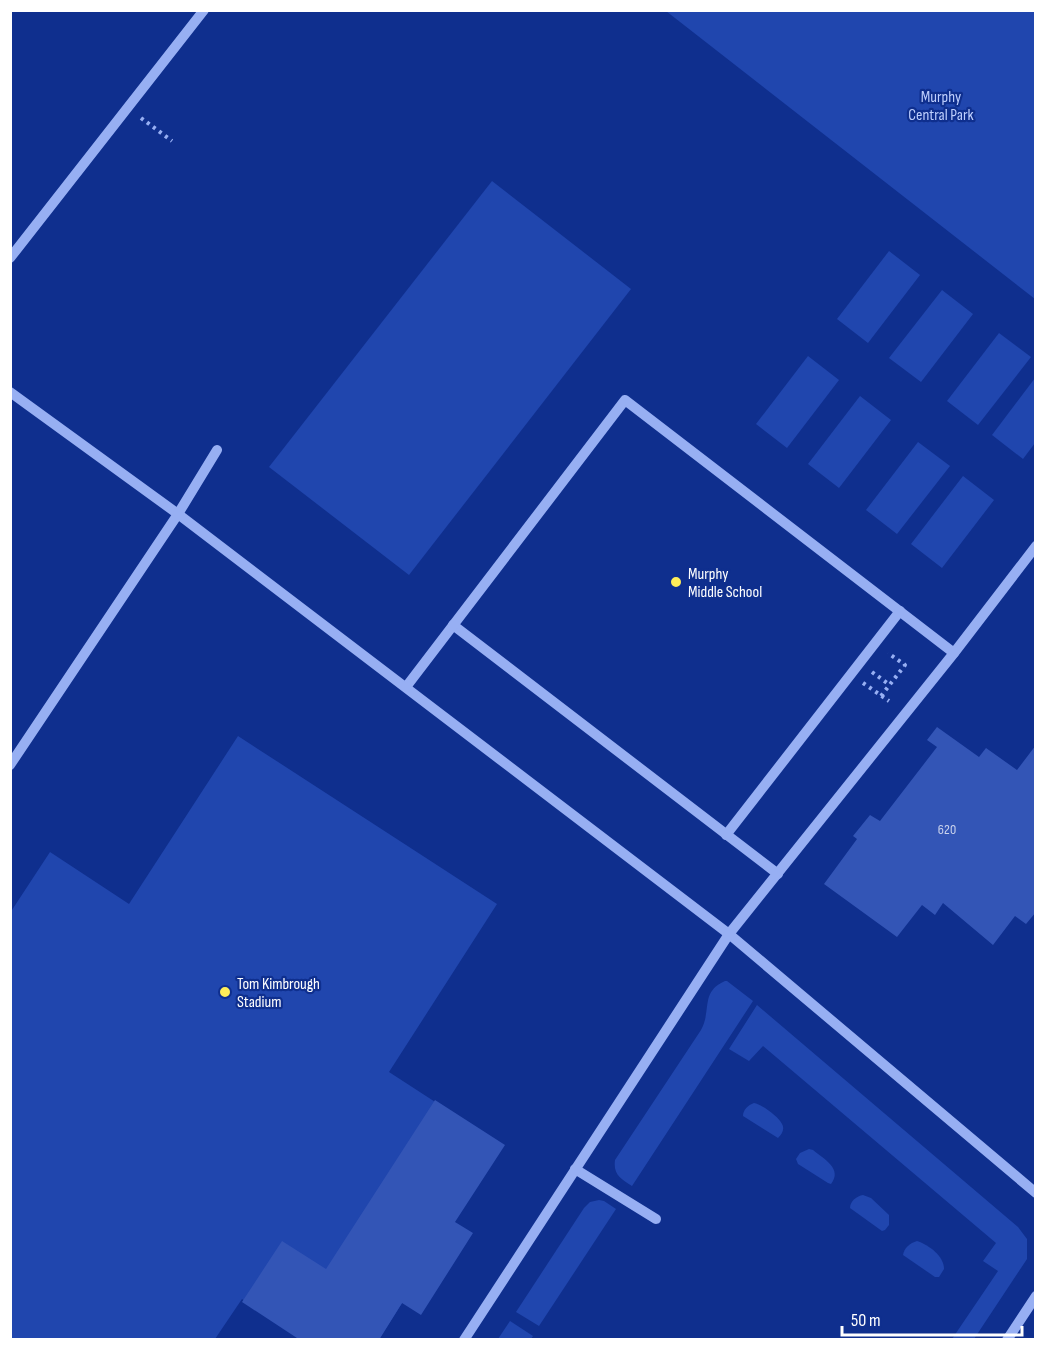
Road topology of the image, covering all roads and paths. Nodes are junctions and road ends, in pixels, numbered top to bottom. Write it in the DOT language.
graph roads {
  1 [pos="204,10"];
  2 [pos="140,117"];
  3 [pos="172,141"];
  4 [pos="10,258"];
  5 [pos="10,392"];
  6 [pos="217,450"];
  7 [pos="178,514"];
  8 [pos="1035,546"];
  9 [pos="900,611"];
  10 [pos="453,625"];
  11 [pos="887,652"];
  12 [pos="954,653"];
  13 [pos="872,671"];
  14 [pos="862,682"];
  15 [pos="890,685"];
  16 [pos="406,687"];
  17 [pos="881,696"];
  18 [pos="890,702"];
  19 [pos="10,765"];
  20 [pos="726,835"];
  21 [pos="777,874"];
  22 [pos="729,934"];
  23 [pos="575,1169"];
  24 [pos="1035,1192"];
  25 [pos="656,1219"];
  26 [pos="1035,1296"];
  27 [pos="464,1340"];
  28 [pos="1007,1340"];
  1 -- 4 [label="lane"];
  2 -- 3 [label="path"];
  5 -- 7 [label="lane"];
  6 -- 7 [label="lane"];
  7 -- 16 [label="lane"];
  7 -- 19 [label="lane"];
  8 -- 12 [label="lane"];
  9 -- 10 [label="lane"];
  9 -- 12 [label="lane"];
  9 -- 20 [label="lane"];
  10 -- 16 [label="lane"];
  10 -- 20 [label="lane"];
  11 -- 15 [label="path"];
  12 -- 21 [label="lane"];
  13 -- 15 [label="path"];
  14 -- 17 [label="path"];
  15 -- 17 [label="path"];
  16 -- 22 [label="lane"];
  17 -- 18 [label="path"];
  20 -- 21 [label="lane"];
  21 -- 22 [label="lane"];
  22 -- 23 [label="lane"];
  22 -- 24 [label="lane"];
  23 -- 25 [label="lane"];
  23 -- 27 [label="lane"];
  26 -- 28 [label="lane"];
}
